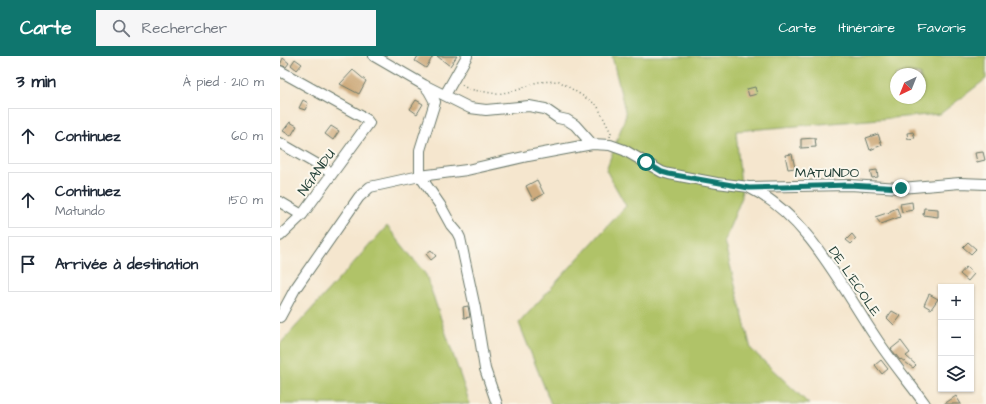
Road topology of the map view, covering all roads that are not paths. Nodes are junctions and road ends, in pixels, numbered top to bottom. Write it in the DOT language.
graph roads {
  1 [pos="374,56"];
  2 [pos="467,56"];
  3 [pos="280,71"];
  4 [pos="424,85"];
  5 [pos="445,95"];
  6 [pos="280,143"];
  7 [pos="592,144"];
  8 [pos="332,173"];
  9 [pos="420,176"];
  10 [pos="986,184"];
  11 [pos="749,188"];
  12 [pos="280,202"];
  13 [pos="302,215"];
  14 [pos="280,236"];
  15 [pos="280,317"];
  16 [pos="497,404"];
  17 [pos="925,404"];
  1 -- 4 [label="street"];
  2 -- 5 [label="street"];
  3 -- 8 [label="street, NGANDU"];
  4 -- 5 [label="street"];
  4 -- 9 [label="street"];
  5 -- 7 [label="street"];
  6 -- 8 [label="street"];
  7 -- 9 [label="street, MATUNDO"];
  7 -- 11 [label="street, MATUNDO"];
  8 -- 13 [label="street, NGANDU"];
  9 -- 15 [label="street, MATUNDO"];
  9 -- 16 [label="street"];
  10 -- 11 [label="street, MATUNDO"];
  11 -- 17 [label="street, DE L'ECOLE"];
  12 -- 13 [label="street"];
  13 -- 14 [label="street, NGANDU"];
}
